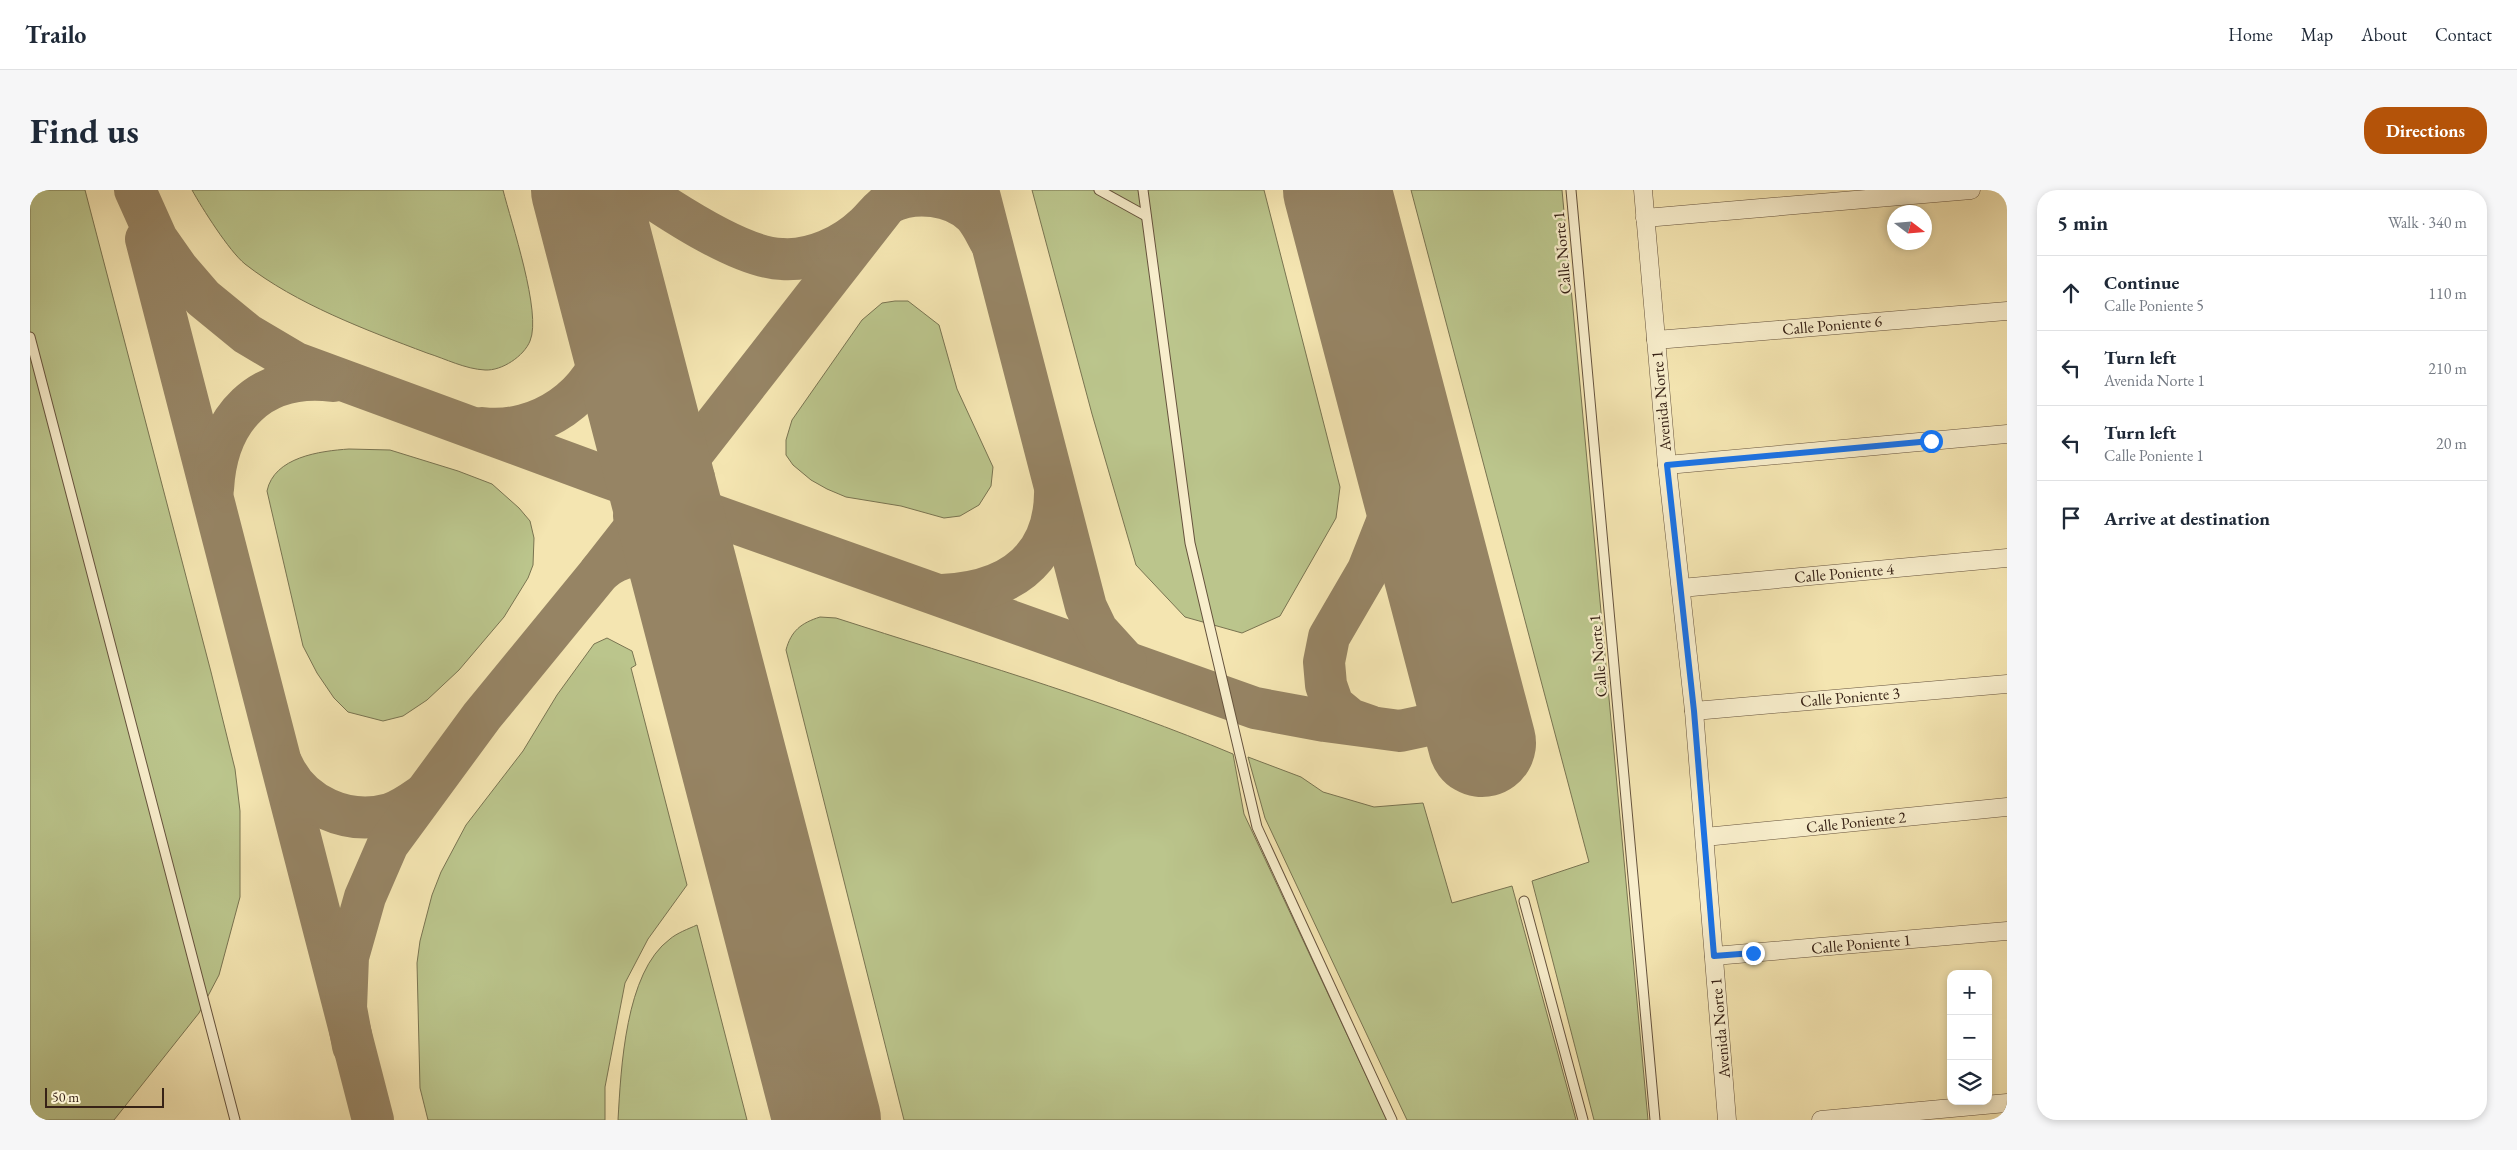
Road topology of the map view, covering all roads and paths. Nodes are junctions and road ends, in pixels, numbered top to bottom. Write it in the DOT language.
graph roads {
  1 [pos="1099,190"];
  2 [pos="1142,190"];
  3 [pos="1571,190"];
  4 [pos="1643,190"];
  5 [pos="1971,190"];
  6 [pos="1146,216"];
  7 [pos="1645,218"];
  8 [pos="2007,311"];
  9 [pos="30,337"];
  10 [pos="1656,340"];
  11 [pos="2007,434"];
  12 [pos="1667,465"];
  13 [pos="2007,558"];
  14 [pos="1681,588"];
  15 [pos="2007,684"];
  16 [pos="1694,711"];
  17 [pos="2007,807"];
  18 [pos="1705,837"];
  19 [pos="1524,900"];
  20 [pos="2007,931"];
  21 [pos="1714,956"];
  22 [pos="2007,1104"];
  23 [pos="236,1120"];
  24 [pos="1392,1120"];
  25 [pos="1583,1120"];
  26 [pos="1655,1120"];
  27 [pos="1727,1120"];
  28 [pos="1820,1120"];
  1 -- 6 [label="lane"];
  2 -- 6 [label="lane"];
  3 -- 26 [label="lane, Calle Norte 1"];
  4 -- 7 [label="street, Avenida Norte 1"];
  5 -- 7 [label="street"];
  6 -- 24 [label="lane"];
  7 -- 10 [label="street, Avenida Norte 1"];
  8 -- 10 [label="street, Calle Poniente 6"];
  9 -- 23 [label="lane"];
  10 -- 12 [label="street, Avenida Norte 1"];
  11 -- 12 [label="street"];
  12 -- 14 [label="street, Avenida Norte 1"];
  13 -- 14 [label="street, Calle Poniente 4"];
  14 -- 16 [label="street, Avenida Norte 1"];
  15 -- 16 [label="street, Calle Poniente 3"];
  16 -- 18 [label="street, Avenida Norte 1"];
  17 -- 18 [label="street, Calle Poniente 2"];
  18 -- 21 [label="street, Avenida Norte 1"];
  19 -- 25 [label="lane"];
  20 -- 21 [label="street, Calle Poniente 1"];
  21 -- 27 [label="street, Avenida Norte 1"];
  22 -- 28 [label="street"];
}
